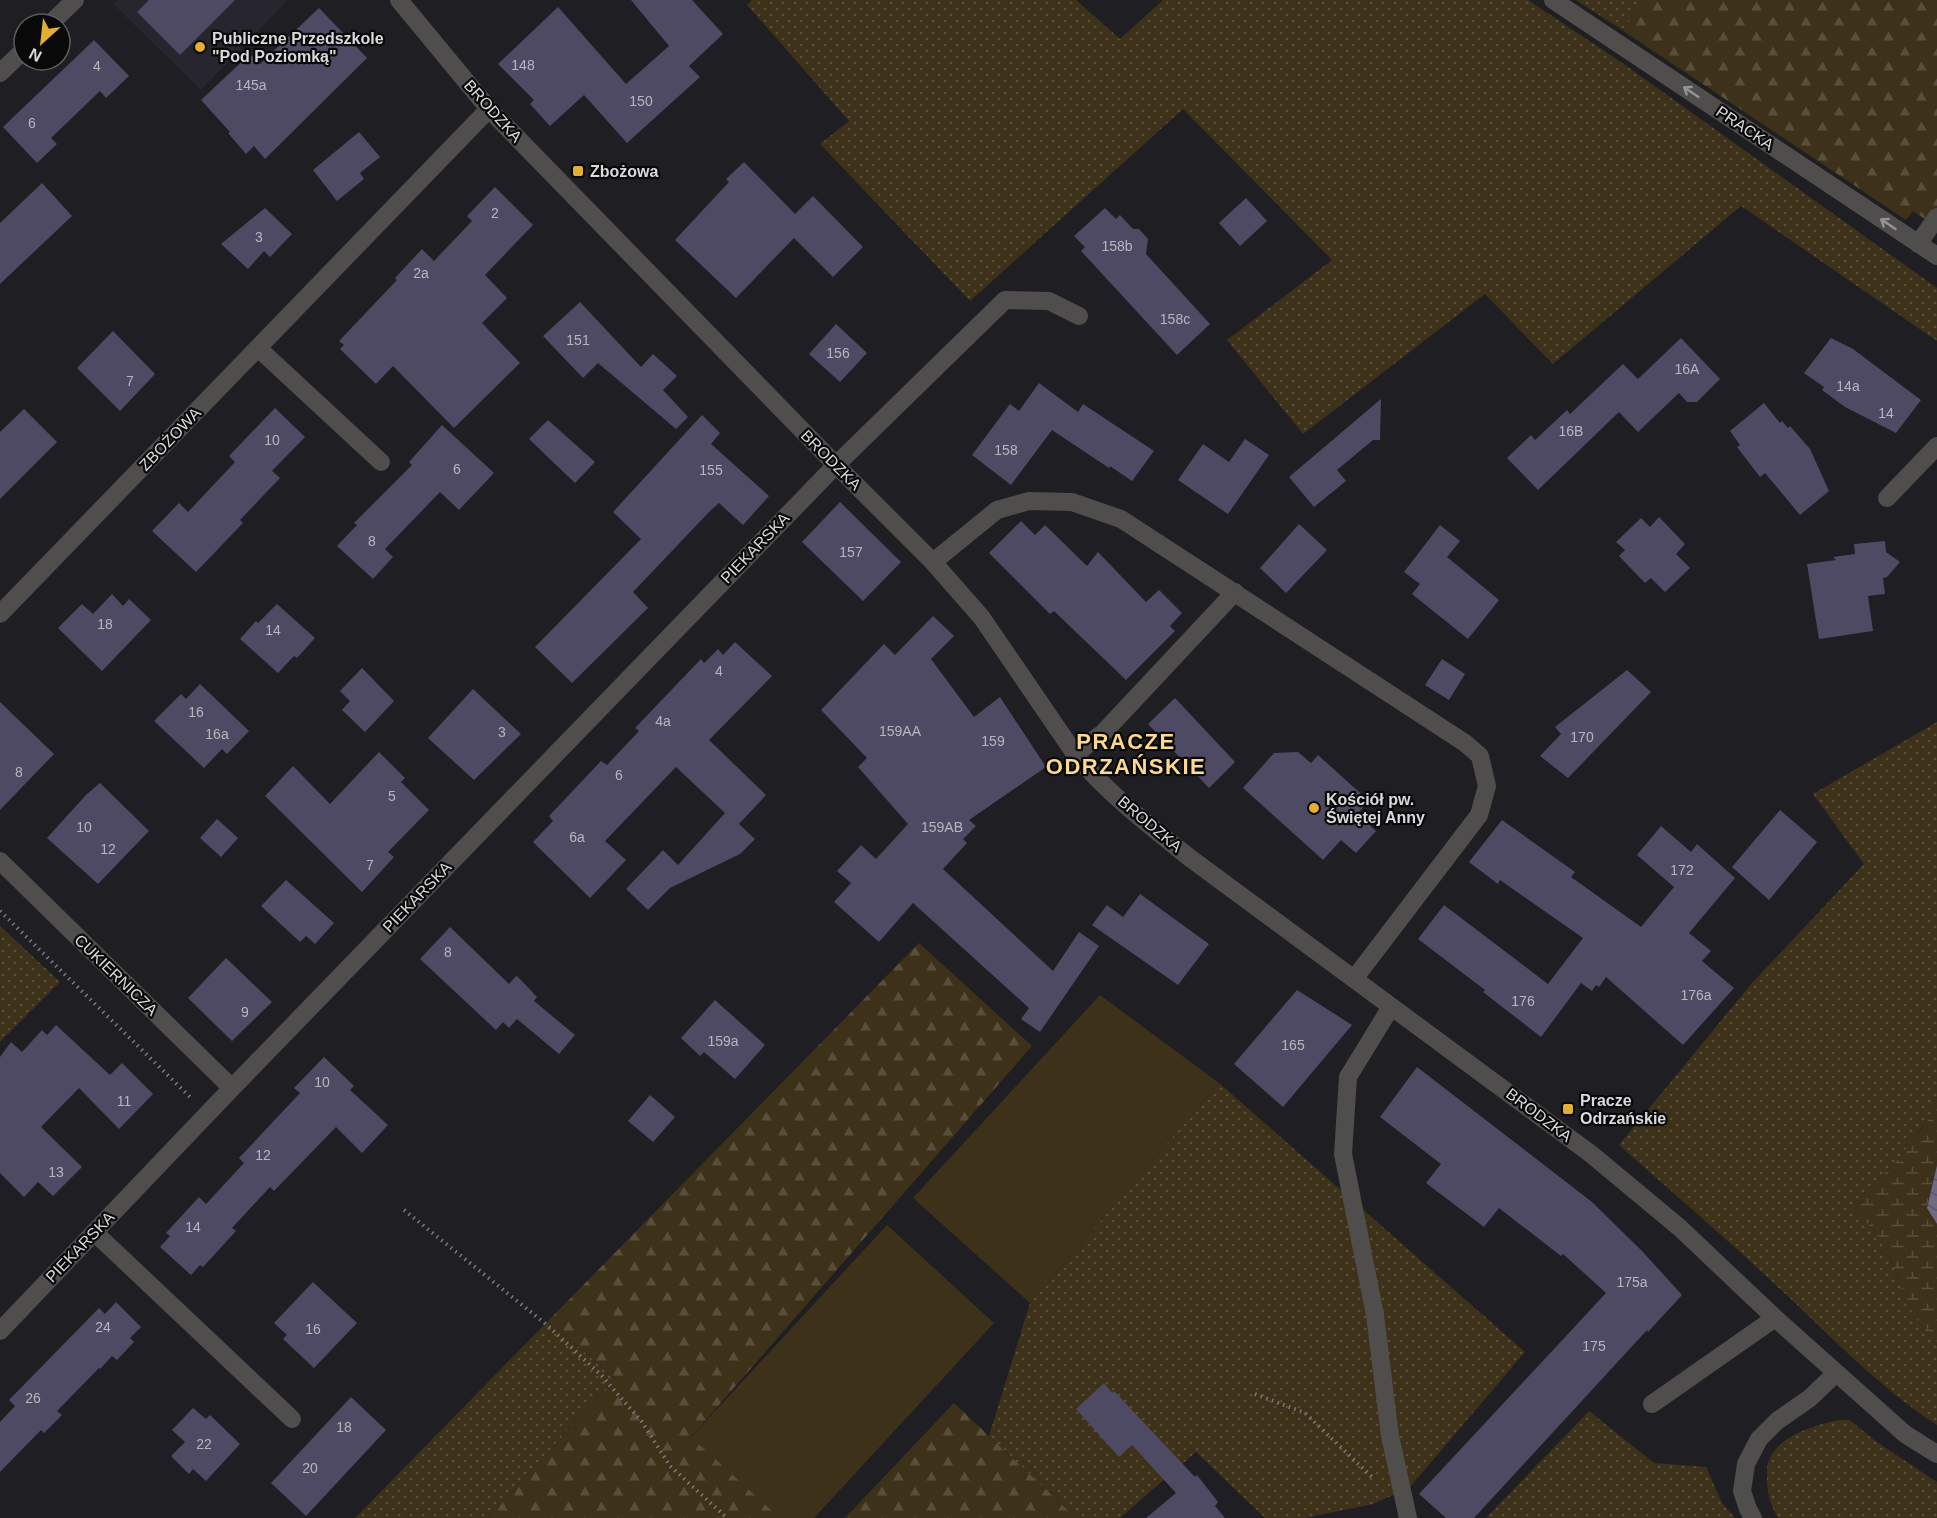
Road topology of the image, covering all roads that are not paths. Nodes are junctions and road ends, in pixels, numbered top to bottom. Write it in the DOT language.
graph roads {
  1 [pos="75,0"];
  2 [pos="399,0"];
  3 [pos="1553,0"];
  4 [pos="62,12"];
  5 [pos="12,62"];
  6 [pos="0,73"];
  7 [pos="489,109"];
  8 [pos="1937,217"];
  9 [pos="1918,244"];
  10 [pos="1937,256"];
  11 [pos="1079,316"];
  12 [pos="258,348"];
  13 [pos="1937,446"];
  14 [pos="381,462"];
  15 [pos="836,465"];
  16 [pos="1887,498"];
  17 [pos="933,562"];
  18 [pos="1235,592"];
  19 [pos="0,614"];
  20 [pos="1075,754"];
  21 [pos="0,861"];
  22 [pos="1354,979"];
  23 [pos="1392,1007"];
  24 [pos="232,1088"];
  25 [pos="94,1232"];
  26 [pos="1775,1318"];
  27 [pos="0,1331"];
  28 [pos="1836,1373"];
  29 [pos="1652,1404"];
  30 [pos="292,1419"];
  31 [pos="1937,1454"];
  32 [pos="1408,1518"];
  33 [pos="1753,1518"];
  1 -- 4 [label="street"];
  2 -- 7 [label="street, BRODZKA"];
  9 -- 3 [label="street, PRACKA, one-way"];
  5 -- 6 [label="street"];
  7 -- 12 [label="street, ZBOŻOWA"];
  7 -- 15 [label="street, BRODZKA"];
  8 -- 9 [label="street"];
  9 -- 10 [label="street, PRACKA"];
  11 -- 15 [label="street, PIEKARSKA"];
  12 -- 14 [label="street"];
  12 -- 19 [label="street, ZBOŻOWA"];
  13 -- 16 [label="street"];
  15 -- 17 [label="street, BRODZKA"];
  15 -- 24 [label="street, PIEKARSKA"];
  17 -- 18 [label="street"];
  17 -- 20 [label="street, BRODZKA"];
  18 -- 20 [label="street"];
  18 -- 22 [label="street"];
  20 -- 22 [label="street, BRODZKA"];
  21 -- 24 [label="street, CUKIERNICZA"];
  22 -- 23 [label="street, BRODZKA"];
  23 -- 26 [label="street, BRODZKA"];
  23 -- 32 [label="street"];
  24 -- 25 [label="street, PIEKARSKA"];
  25 -- 27 [label="street, PIEKARSKA"];
  25 -- 30 [label="street"];
  26 -- 28 [label="street, BRODZKA"];
  26 -- 29 [label="street"];
  28 -- 31 [label="street, BRODZKA"];
  28 -- 33 [label="street"];
}
